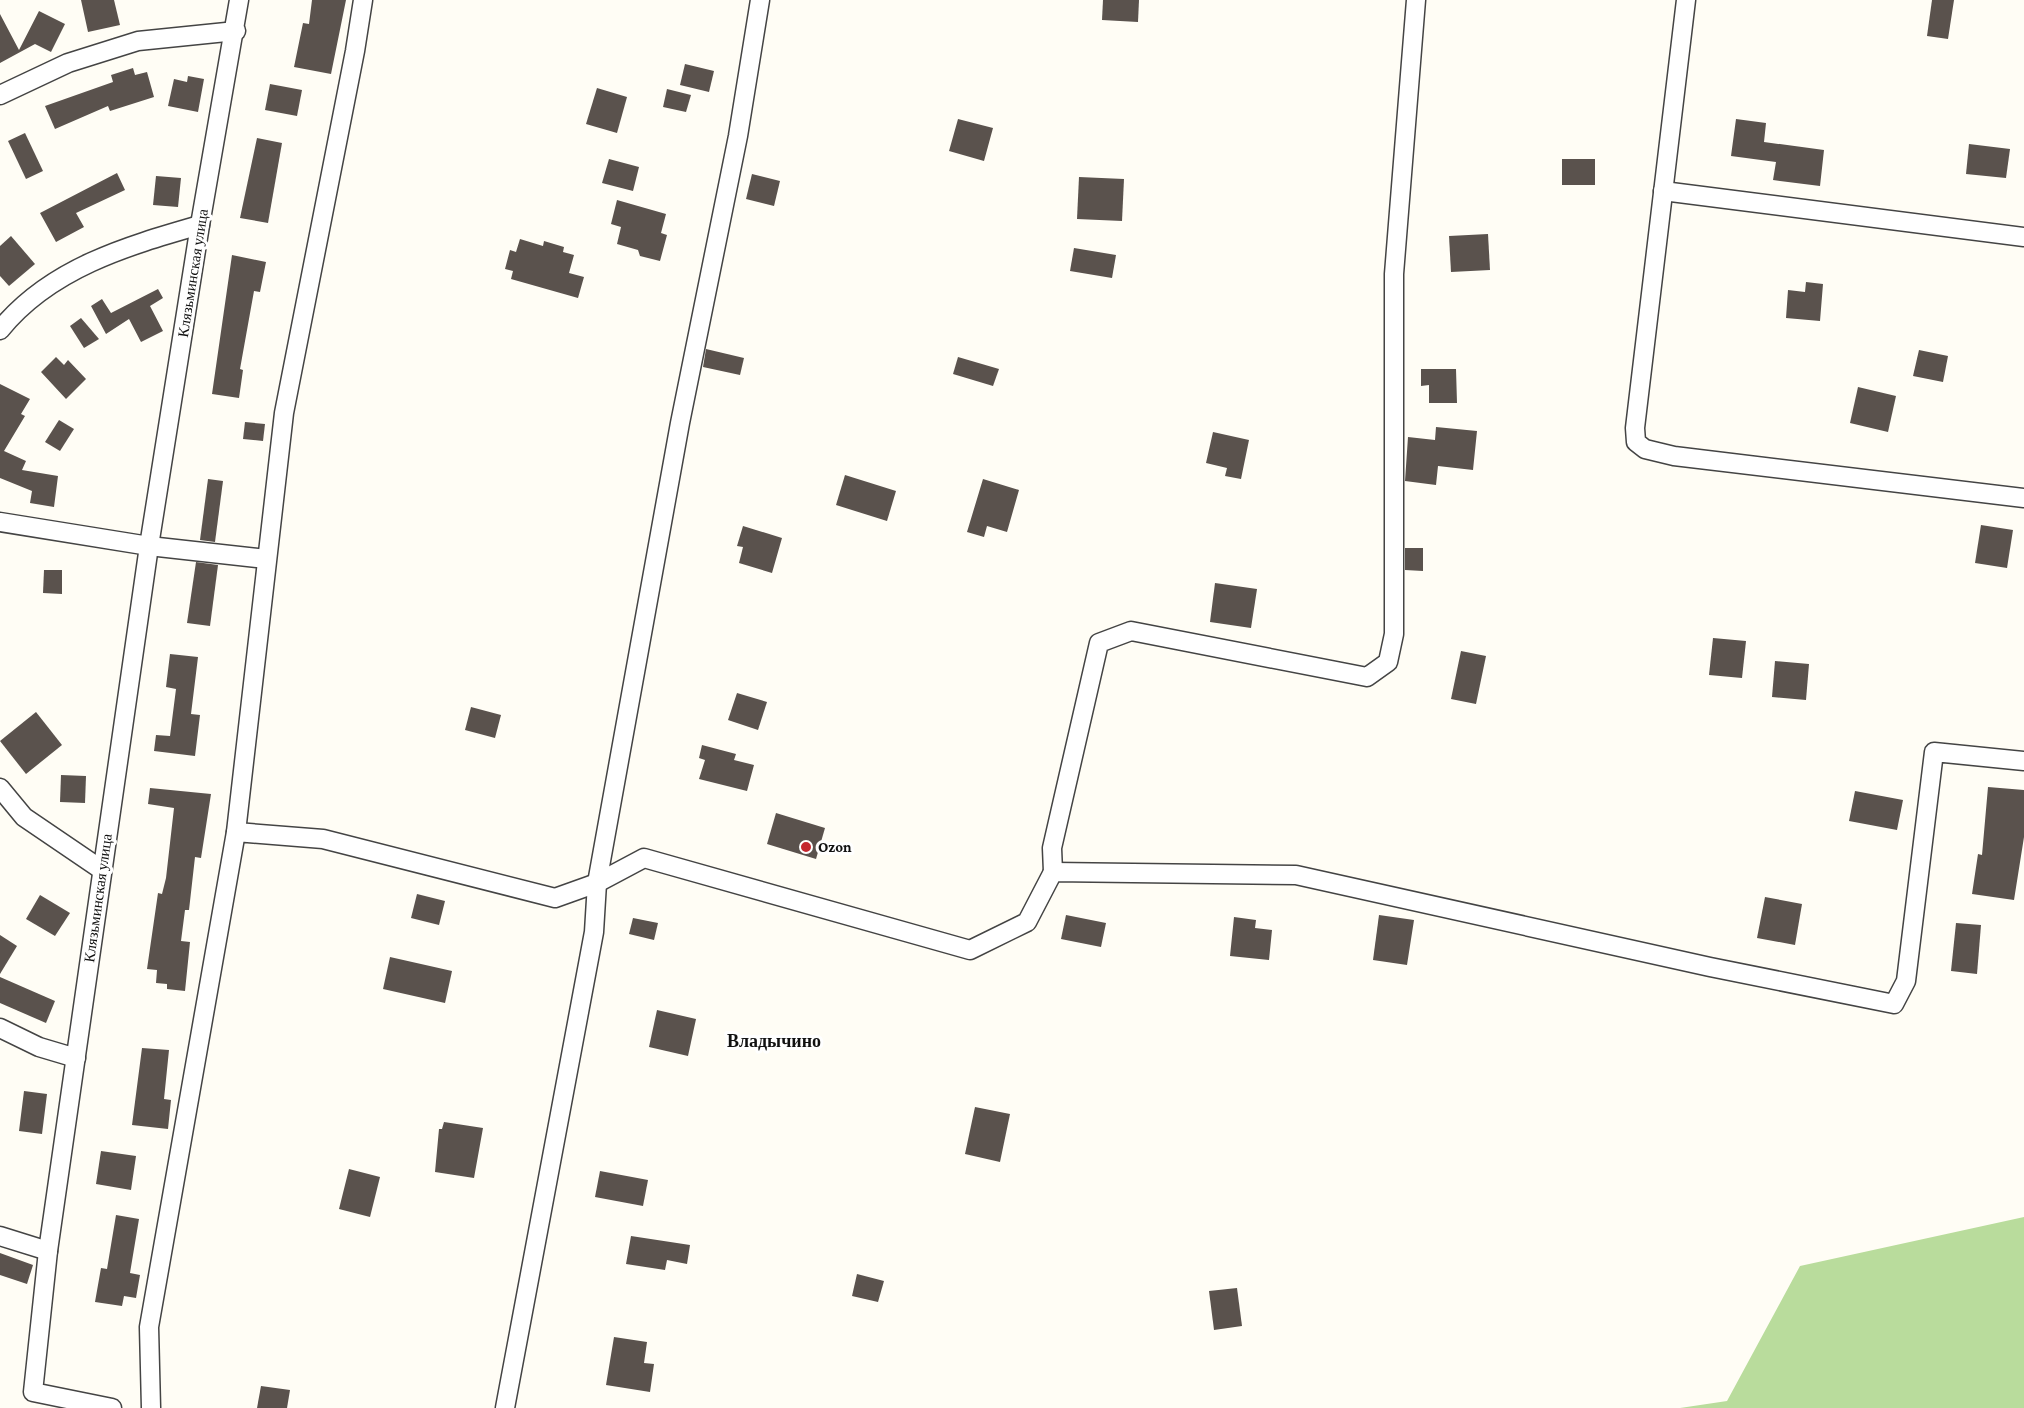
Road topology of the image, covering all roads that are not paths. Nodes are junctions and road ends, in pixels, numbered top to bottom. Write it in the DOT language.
graph roads {
  1 [pos="239,0"];
  2 [pos="363,0"];
  3 [pos="760,0"];
  4 [pos="1416,0"];
  5 [pos="1686,0"];
  6 [pos="236,31"];
  7 [pos="0,95"];
  8 [pos="1664,191"];
  9 [pos="200,225"];
  10 [pos="2024,237"];
  11 [pos="0,330"];
  12 [pos="2024,498"];
  13 [pos="0,522"];
  14 [pos="149,546"];
  15 [pos="266,559"];
  16 [pos="2024,761"];
  17 [pos="0,788"];
  18 [pos="236,832"];
  19 [pos="102,870"];
  20 [pos="1053,872"];
  21 [pos="597,883"];
  22 [pos="0,1028"];
  23 [pos="76,1058"];
  24 [pos="0,1236"];
  25 [pos="48,1251"];
  26 [pos="32,1400"];
  27 [pos="112,1408"];
  28 [pos="151,1408"];
  29 [pos="505,1408"];
  1 -- 6 [label="street, Клязьминская улица"];
  2 -- 15 [label="street"];
  3 -- 21 [label="street"];
  4 -- 20 [label="street"];
  5 -- 8 [label="street"];
  6 -- 7 [label="street"];
  6 -- 9 [label="street, Клязьминская улица"];
  8 -- 10 [label="street"];
  8 -- 12 [label="street"];
  9 -- 11 [label="street"];
  9 -- 14 [label="street, Клязьминская улица"];
  13 -- 14 [label="street"];
  14 -- 15 [label="street"];
  14 -- 19 [label="street, Клязьминская улица"];
  15 -- 18 [label="street"];
  16 -- 20 [label="street"];
  17 -- 19 [label="street"];
  18 -- 21 [label="street"];
  18 -- 28 [label="street"];
  19 -- 23 [label="street, Клязьминская улица"];
  20 -- 21 [label="street"];
  21 -- 29 [label="street"];
  22 -- 23 [label="street"];
  23 -- 25 [label="street, Клязьминская улица"];
  24 -- 25 [label="street"];
  25 -- 26 [label="street, Клязьминская улица"];
  26 -- 27 [label="street, Клязьминская улица"];
}
